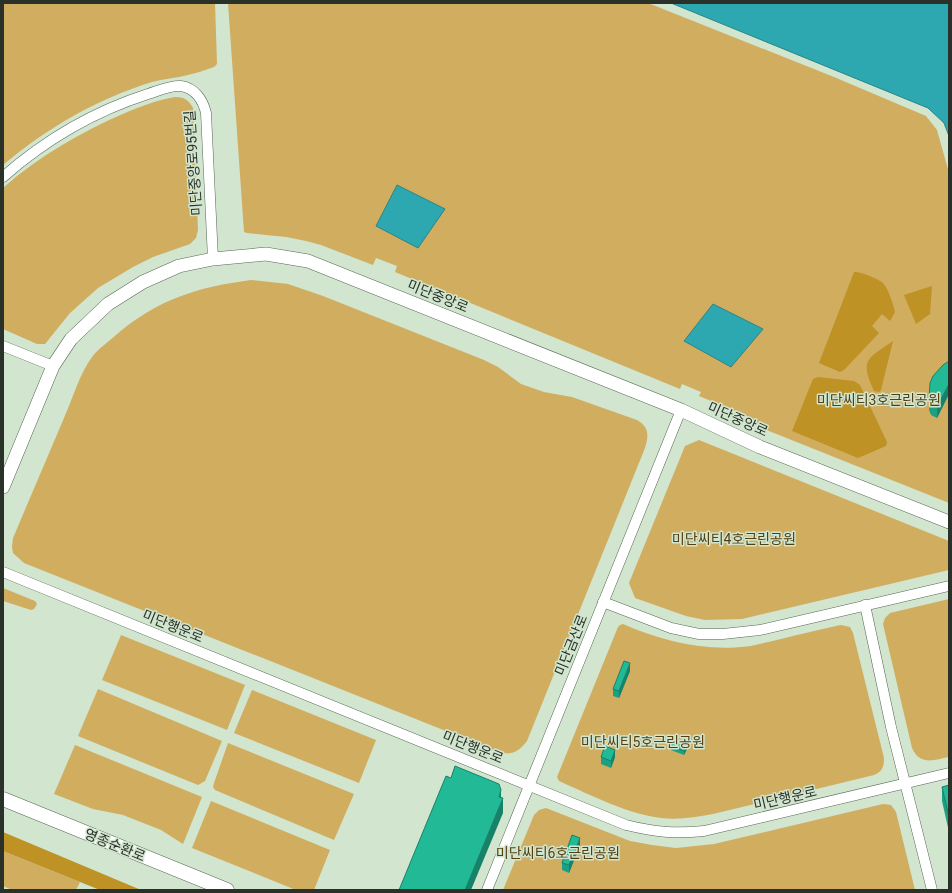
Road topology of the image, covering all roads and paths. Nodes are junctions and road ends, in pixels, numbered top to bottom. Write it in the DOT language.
graph roads {
  1 [pos="3,177"];
  2 [pos="212,259"];
  3 [pos="3,346"];
  4 [pos="53,366"];
  5 [pos="681,410"];
  6 [pos="3,487"];
  7 [pos="949,522"];
  8 [pos="3,572"];
  9 [pos="949,586"];
  10 [pos="603,602"];
  11 [pos="865,605"];
  12 [pos="949,773"];
  13 [pos="905,783"];
  14 [pos="529,785"];
  15 [pos="3,799"];
  16 [pos="227,890"];
  17 [pos="487,890"];
  18 [pos="932,890"];
  1 -- 2 [label="street, 미단중앙로95번길"];
  2 -- 4 [label="street, 미단중앙로"];
  2 -- 5 [label="street, 미단중앙로"];
  3 -- 4 [label="street"];
  4 -- 6 [label="street, 미단중앙로"];
  5 -- 7 [label="street, 미단중앙로"];
  5 -- 10 [label="street, 미단금산로"];
  8 -- 14 [label="street, 미단행운로"];
  9 -- 11 [label="street"];
  10 -- 11 [label="street"];
  10 -- 14 [label="street, 미단금산로"];
  11 -- 13 [label="street"];
  12 -- 13 [label="street, 미단행운로"];
  13 -- 14 [label="street, 미단행운로"];
  13 -- 18 [label="street"];
  14 -- 17 [label="street, 미단금산로"];
  15 -- 16 [label="main road, 영종순환로"];
}
